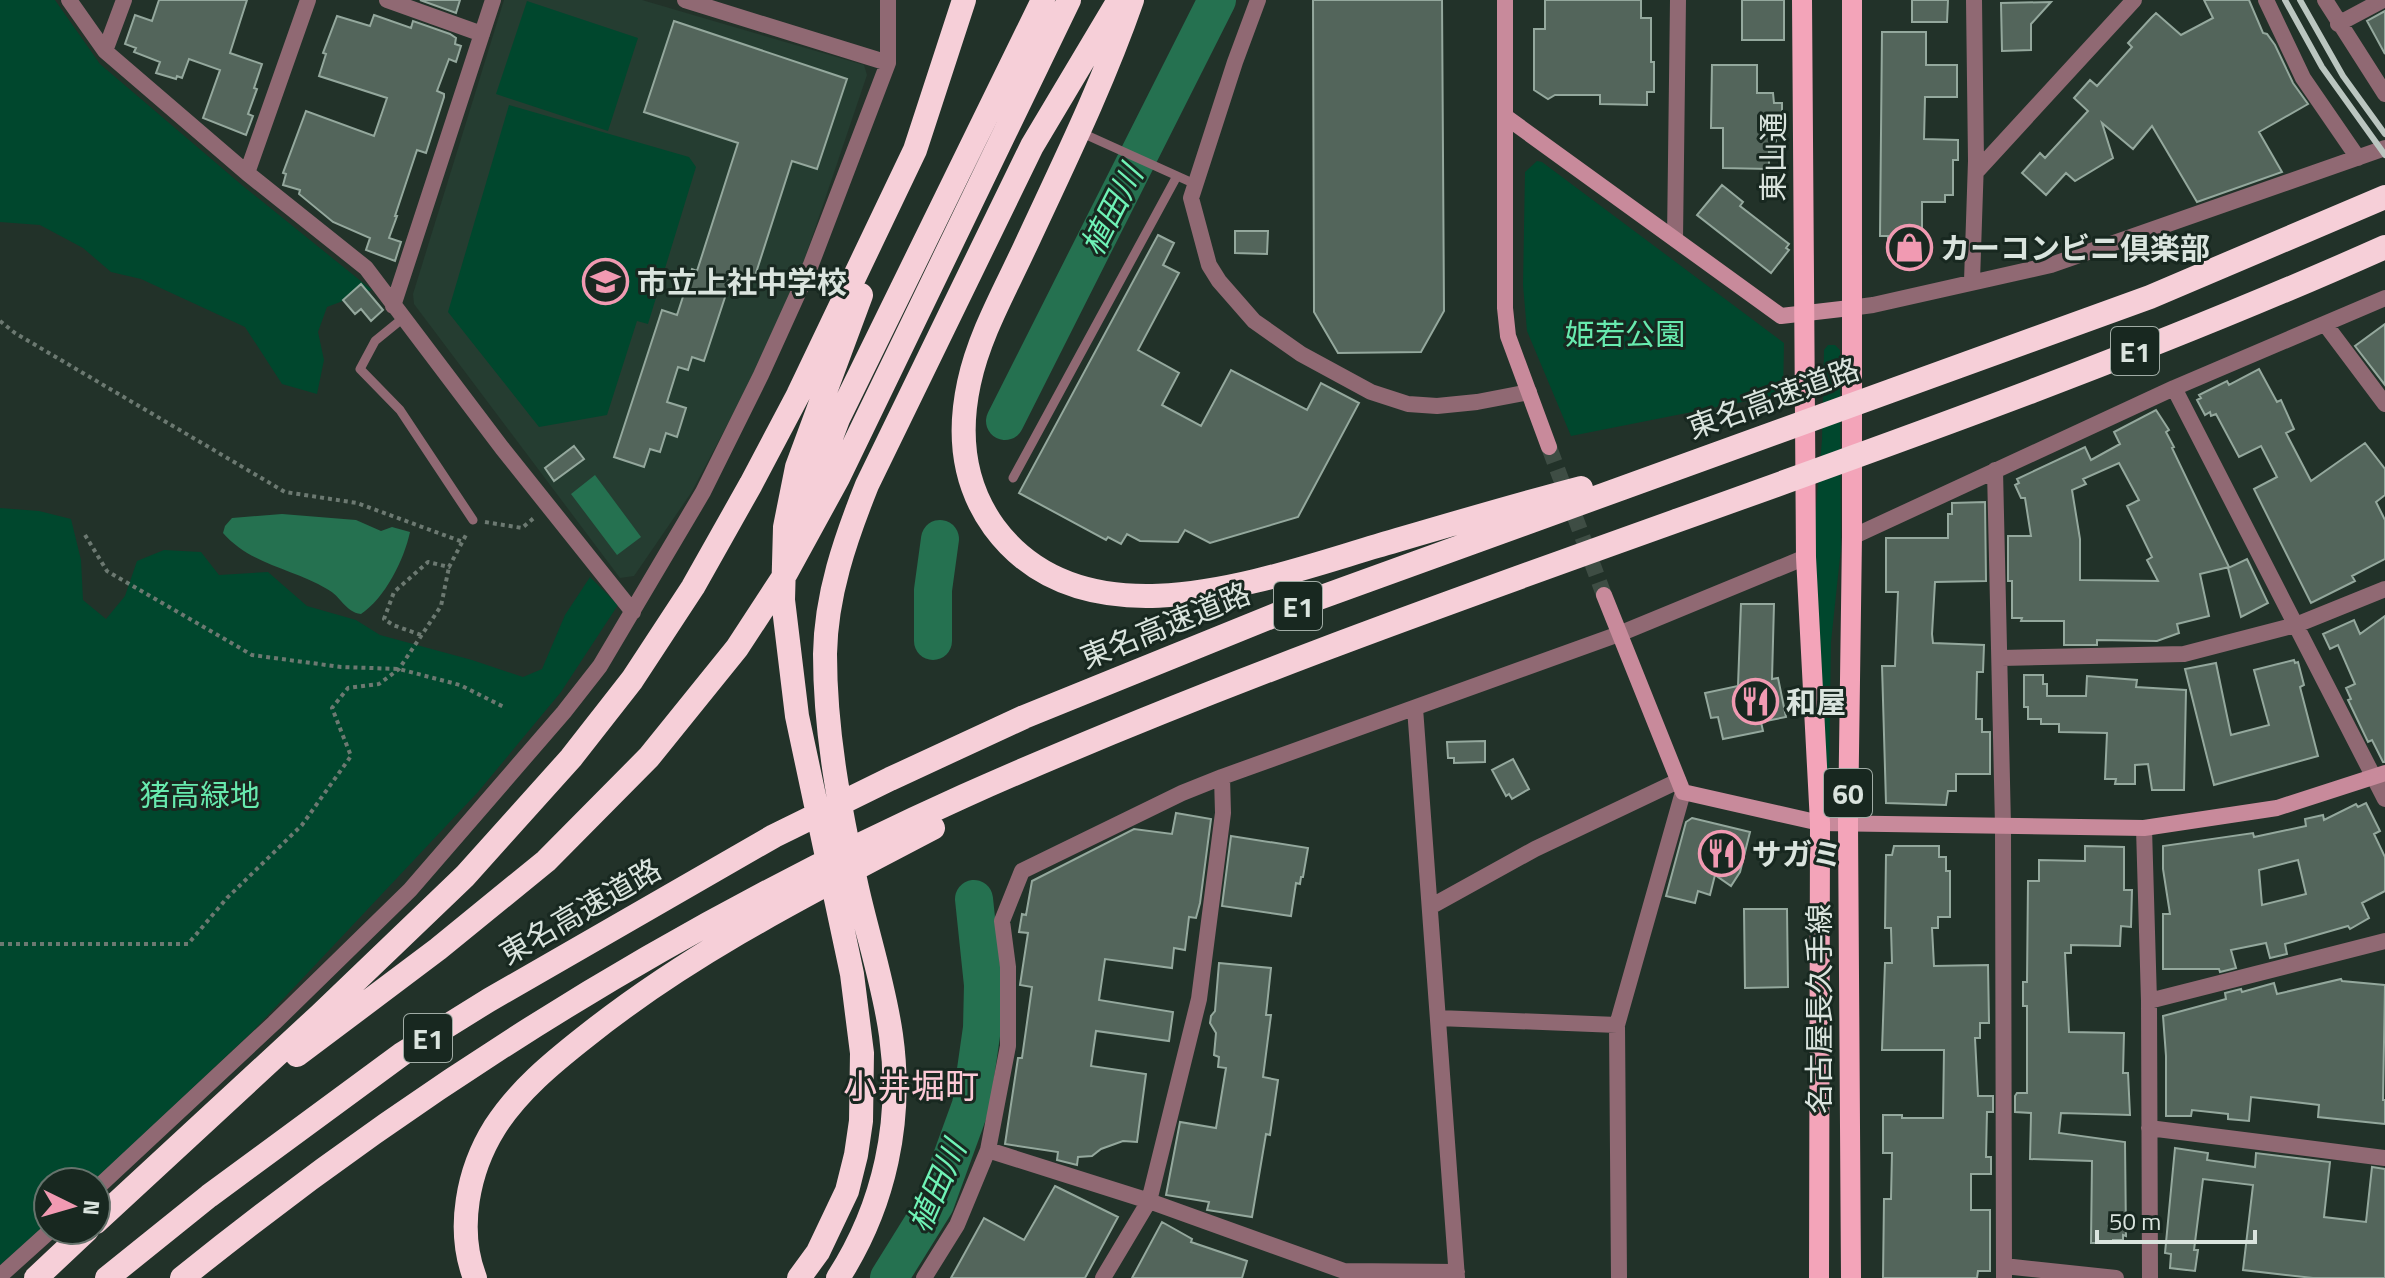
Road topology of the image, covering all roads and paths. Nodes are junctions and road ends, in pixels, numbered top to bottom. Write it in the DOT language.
graph roads {
  1 [pos="69,0"];
  2 [pos="124,0"];
  3 [pos="308,0"];
  4 [pos="387,0"];
  5 [pos="493,0"];
  6 [pos="685,0"];
  7 [pos="888,0"];
  8 [pos="964,0"];
  9 [pos="1043,0"];
  10 [pos="1069,0"];
  11 [pos="1119,0"];
  12 [pos="1132,0"];
  13 [pos="1258,0"];
  14 [pos="1505,0"];
  15 [pos="1678,0"];
  16 [pos="1802,0"];
  17 [pos="1852,0"];
  18 [pos="1974,0"];
  19 [pos="2134,0"];
  20 [pos="2266,0"];
  21 [pos="2325,0"];
  22 [pos="2383,0"];
  23 [pos="2338,24"];
  24 [pos="482,34"];
  25 [pos="105,51"];
  26 [pos="888,63"];
  27 [pos="2385,94"];
  28 [pos="1506,117"];
  29 [pos="1079,132"];
  30 [pos="2385,148"];
  31 [pos="915,150"];
  32 [pos="2358,158"];
  33 [pos="1976,172"];
  34 [pos="247,173"];
  35 [pos="1177,176"];
  36 [pos="1194,184"];
  37 [pos="2385,197"];
  38 [pos="1675,239"];
  39 [pos="2385,247"];
  40 [pos="1972,281"];
  41 [pos="2385,298"];
  42 [pos="1850,308"];
  43 [pos="398,312"];
  44 [pos="1803,313"];
  45 [pos="0,321"];
  46 [pos="2325,324"];
  47 [pos="2174,388"];
  48 [pos="1529,392"];
  49 [pos="2385,404"];
  50 [pos="1549,447"];
  51 [pos="1715,454"];
  52 [pos="1995,470"];
  53 [pos="1013,478"];
  54 [pos="550,505"];
  55 [pos="473,520"];
  56 [pos="85,535"];
  57 [pos="1852,537"];
  58 [pos="463,542"];
  59 [pos="1806,557"];
  60 [pos="449,567"];
  61 [pos="2385,589"];
  62 [pos="1604,595"];
  63 [pos="633,612"];
  64 [pos="2296,625"];
  65 [pos="1619,634"];
  66 [pos="421,635"];
  67 [pos="2001,658"];
  68 [pos="399,669"];
  69 [pos="504,707"];
  70 [pos="1415,708"];
  71 [pos="797,716"];
  72 [pos="2380,775"];
  73 [pos="1222,777"];
  74 [pos="1680,786"];
  75 [pos="2385,799"];
  76 [pos="1820,823"];
  77 [pos="1848,823"];
  78 [pos="2003,826"];
  79 [pos="2144,828"];
  80 [pos="798,888"];
  81 [pos="1430,907"];
  82 [pos="2385,941"];
  83 [pos="0,944"];
  84 [pos="2149,1001"];
  85 [pos="1438,1018"];
  86 [pos="1617,1025"];
  87 [pos="2149,1128"];
  88 [pos="190,1136"];
  89 [pos="988,1150"];
  90 [pos="2385,1158"];
  91 [pos="112,1174"];
  92 [pos="1149,1201"];
  93 [pos="112,1207"];
  94 [pos="33,1246"];
  95 [pos="70,1246"];
  96 [pos="2004,1272"];
  97 [pos="1457,1275"];
  98 [pos="0,1276"];
  99 [pos="36,1278"];
  100 [pos="107,1278"];
  101 [pos="182,1278"];
  102 [pos="475,1278"];
  103 [pos="799,1278"];
  104 [pos="838,1278"];
  105 [pos="924,1278"];
  106 [pos="1103,1278"];
  107 [pos="1619,1278"];
  108 [pos="1819,1278"];
  109 [pos="1851,1278"];
  110 [pos="2116,1278"];
  111 [pos="2150,1278"];
  1 -- 25 [label="street"];
  2 -- 25 [label="street"];
  3 -- 34 [label="street"];
  4 -- 24 [label="street"];
  5 -- 24 [label="street"];
  6 -- 26 [label="street"];
  7 -- 26 [label="street"];
  8 -- 31 [label="highway"];
  9 -- 71 [label="highway"];
  10 -- 88 [label="highway"];
  11 -- 104 [label="highway"];
  12 -- 29 [label="highway"];
  13 -- 36 [label="street"];
  14 -- 28 [label="street"];
  15 -- 38 [label="street"];
  16 -- 44 [label="main road, 東山通 / 60"];
  17 -- 42 [label="main road, 60"];
  18 -- 33 [label="street"];
  19 -- 33 [label="street"];
  20 -- 32 [label="street"];
  21 -- 23 [label="street"];
  22 -- 23 [label="street"];
  23 -- 27 [label="street"];
  24 -- 43 [label="street"];
  25 -- 34 [label="street"];
  26 -- 63 [label="street"];
  28 -- 38 [label="street"];
  28 -- 48 [label="street"];
  29 -- 35 [label="lane"];
  29 -- 51 [label="highway"];
  30 -- 32 [label="street"];
  31 -- 71 [label="highway"];
  31 -- 88 [label="highway"];
  32 -- 40 [label="street"];
  33 -- 40 [label="street"];
  34 -- 43 [label="street"];
  35 -- 36 [label="lane"];
  35 -- 53 [label="lane"];
  36 -- 48 [label="street"];
  37 -- 51 [label="highway, 東名高速道路 / E1"];
  38 -- 44 [label="street"];
  39 -- 80 [label="highway, E1"];
  40 -- 42 [label="street"];
  41 -- 46 [label="street"];
  42 -- 44 [label="street"];
  42 -- 57 [label="main road, 名古屋長久手線 / 60"];
  43 -- 54 [label="street"];
  43 -- 55 [label="lane"];
  44 -- 59 [label="main road, 名古屋長久手線 / 60"];
  45 -- 58 [label="path"];
  46 -- 47 [label="street"];
  46 -- 49 [label="street"];
  47 -- 52 [label="street"];
  47 -- 64 [label="street"];
  48 -- 50 [label="street"];
  51 -- 100 [label="highway, 東名高速道路 / E1"];
  52 -- 57 [label="street"];
  52 -- 67 [label="street"];
  54 -- 55 [label="path"];
  54 -- 63 [label="street"];
  55 -- 58 [label="path"];
  56 -- 68 [label="path"];
  57 -- 77 [label="main road, 名古屋長久手線 / 60"];
  58 -- 60 [label="path"];
  59 -- 65 [label="street"];
  59 -- 76 [label="main road, 名古屋長久手線 / 60"];
  60 -- 66 [label="path"];
  60 -- 66 [label="path"];
  61 -- 64 [label="street"];
  62 -- 65 [label="street"];
  63 -- 91 [label="street"];
  64 -- 67 [label="street"];
  64 -- 72 [label="street"];
  65 -- 70 [label="street"];
  65 -- 74 [label="street"];
  66 -- 68 [label="path"];
  67 -- 78 [label="street"];
  68 -- 69 [label="path"];
  68 -- 83 [label="path"];
  70 -- 73 [label="street"];
  70 -- 81 [label="street"];
  71 -- 103 [label="highway"];
  72 -- 75 [label="street"];
  72 -- 79 [label="street"];
  73 -- 89 [label="street"];
  73 -- 92 [label="street"];
  74 -- 76 [label="street"];
  74 -- 81 [label="street"];
  74 -- 86 [label="street"];
  76 -- 77 [label="street"];
  76 -- 108 [label="main road, 名古屋長久手線 / 60"];
  77 -- 78 [label="street"];
  77 -- 109 [label="main road, 名古屋長久手線 / 60"];
  78 -- 79 [label="street"];
  78 -- 96 [label="street"];
  79 -- 84 [label="street"];
  80 -- 101 [label="highway, E1"];
  80 -- 102 [label="highway"];
  81 -- 85 [label="street"];
  82 -- 84 [label="street"];
  84 -- 87 [label="street"];
  85 -- 86 [label="street"];
  85 -- 97 [label="street"];
  86 -- 107 [label="street"];
  87 -- 90 [label="street"];
  87 -- 111 [label="street"];
  88 -- 93 [label="highway"];
  89 -- 92 [label="street"];
  89 -- 105 [label="street"];
  92 -- 97 [label="street"];
  92 -- 106 [label="street"];
  94 -- 98 [label="street"];
  95 -- 99 [label="highway"];
  96 -- 110 [label="street"];
}
